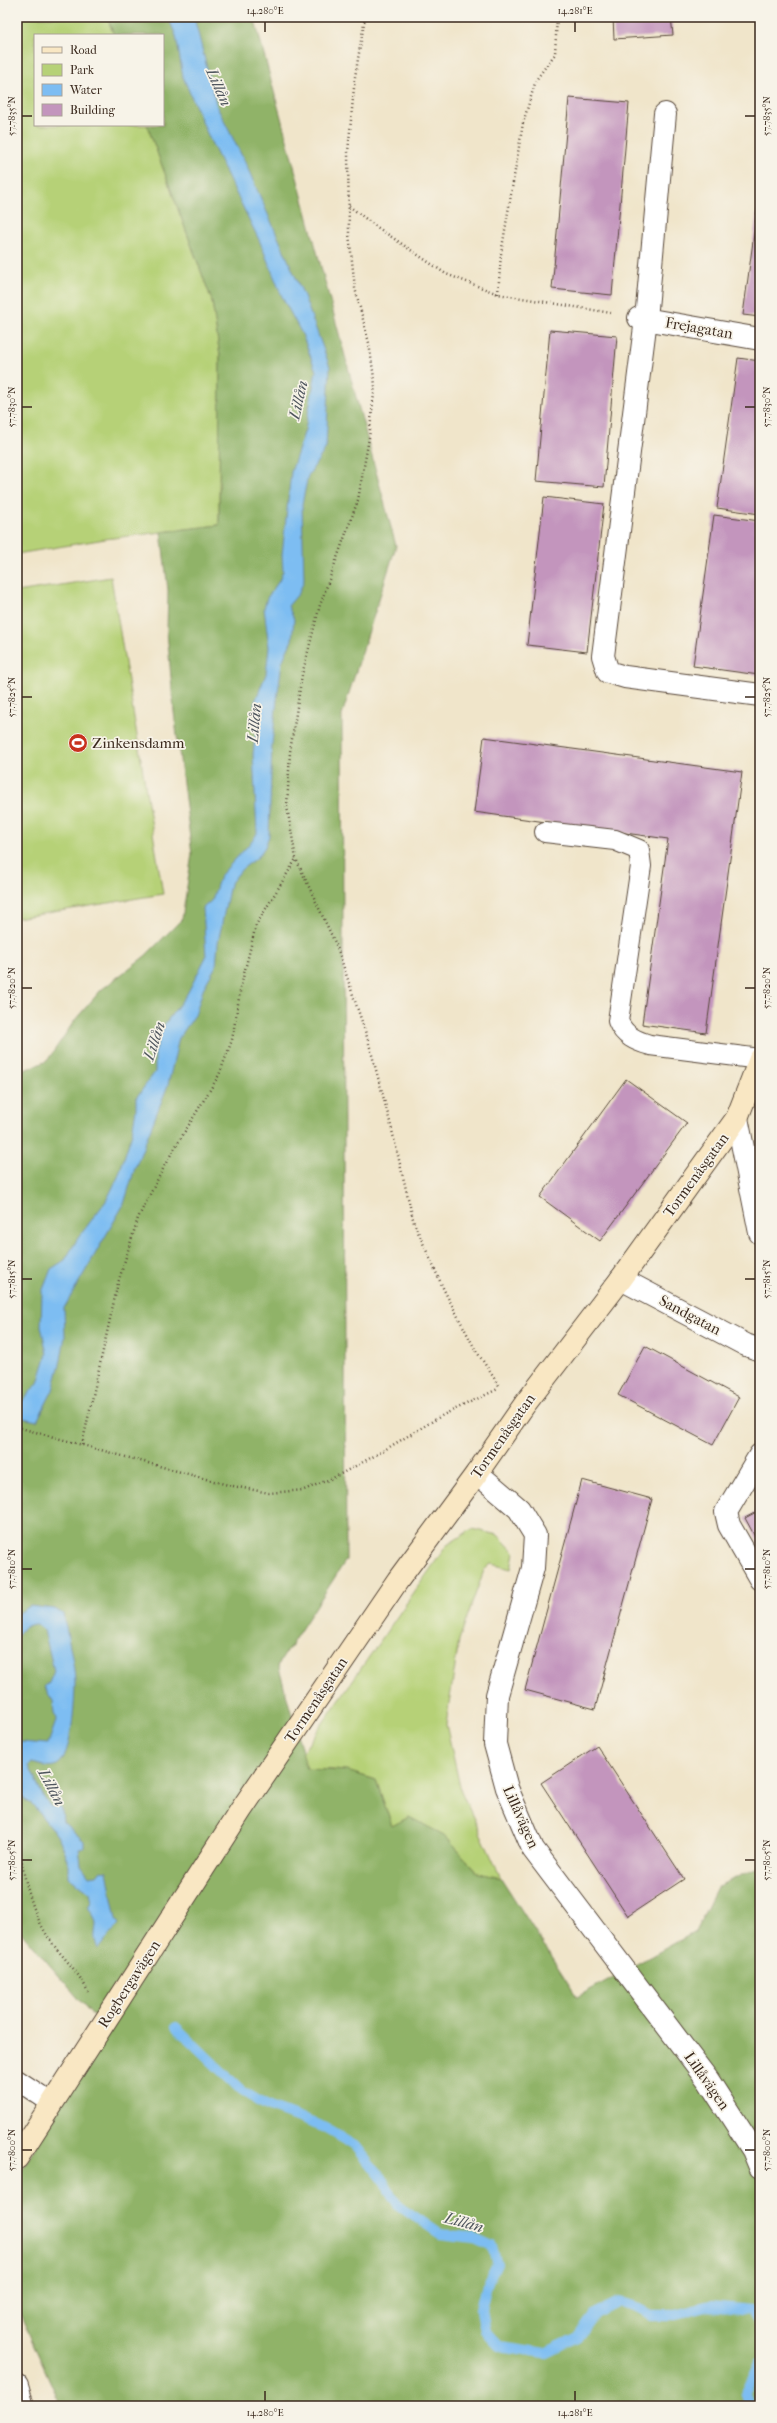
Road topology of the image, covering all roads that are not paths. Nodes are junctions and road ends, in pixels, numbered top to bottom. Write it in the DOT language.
graph roads {
  1 [pos="665,114"];
  2 [pos="643,318"];
  3 [pos="760,339"];
  4 [pos="760,695"];
  5 [pos="545,832"];
  6 [pos="760,1059"];
  7 [pos="737,1118"];
  8 [pos="760,1233"];
  9 [pos="621,1278"];
  10 [pos="760,1350"];
  11 [pos="760,1455"];
  12 [pos="477,1473"];
  13 [pos="760,1580"];
  14 [pos="241,1810"];
  15 [pos="17,2080"];
  16 [pos="52,2103"];
  17 [pos="17,2158"];
  18 [pos="760,2167"];
  19 [pos="17,2385"];
  20 [pos="23,2406"];
  1 -- 2 [label="street"];
  2 -- 3 [label="street, Frejagatan"];
  2 -- 4 [label="street"];
  5 -- 6 [label="lane"];
  6 -- 7 [label="street, Tormenåsgatan"];
  7 -- 8 [label="street"];
  7 -- 9 [label="street, Tormenåsgatan"];
  9 -- 10 [label="street, Sandgatan"];
  9 -- 12 [label="street, Tormenåsgatan"];
  11 -- 13 [label="street"];
  12 -- 14 [label="street, Tormenåsgatan"];
  12 -- 18 [label="street, Lillåvägen"];
  14 -- 16 [label="street, Rogbergavägen"];
  15 -- 16 [label="lane"];
  16 -- 17 [label="street, Rogbergavägen"];
  19 -- 20 [label="street"];
}
